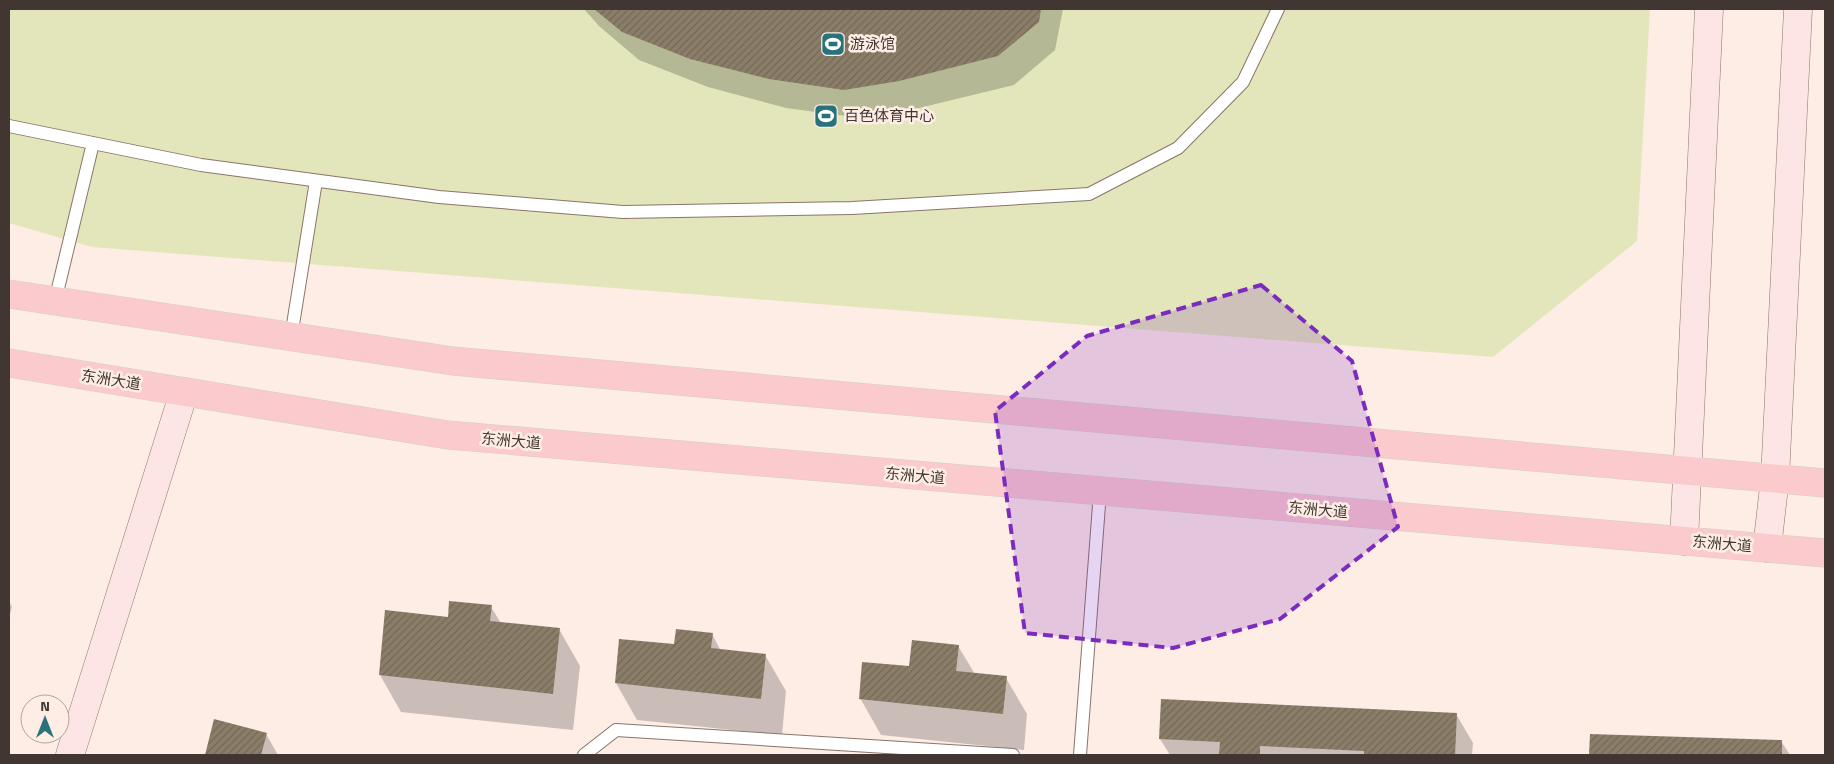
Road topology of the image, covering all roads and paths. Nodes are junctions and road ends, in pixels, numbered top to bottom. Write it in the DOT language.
graph roads {
  1 [pos="1278,9"];
  2 [pos="1710,9"];
  3 [pos="1798,9"];
  4 [pos="9,126"];
  5 [pos="93,143"];
  6 [pos="316,181"];
  7 [pos="9,294"];
  8 [pos="55,301"];
  9 [pos="291,337"];
  10 [pos="9,363"];
  11 [pos="184,392"];
  12 [pos="1686,470"];
  13 [pos="1775,478"];
  14 [pos="1825,483"];
  15 [pos="1100,492"];
  16 [pos="1684,540"];
  17 [pos="1767,548"];
  18 [pos="1825,552"];
  19 [pos="70,755"];
  20 [pos="584,755"];
  21 [pos="1013,755"];
  22 [pos="1080,755"];
  1 -- 6 [label="lane"];
  2 -- 12 [label="street"];
  3 -- 13 [label="street"];
  4 -- 5 [label="lane"];
  5 -- 6 [label="lane"];
  5 -- 8 [label="lane"];
  6 -- 9 [label="lane"];
  7 -- 8 [label="main road"];
  8 -- 9 [label="main road"];
  9 -- 12 [label="main road"];
  10 -- 11 [label="main road, 东洲大道"];
  11 -- 15 [label="main road, 东洲大道"];
  11 -- 19 [label="street"];
  12 -- 13 [label="main road"];
  12 -- 16 [label="street"];
  13 -- 14 [label="main road"];
  13 -- 17 [label="street"];
  15 -- 16 [label="main road, 东洲大道"];
  15 -- 22 [label="lane"];
  16 -- 17 [label="main road, 东洲大道"];
  17 -- 18 [label="main road, 东洲大道"];
  20 -- 21 [label="lane"];
}
